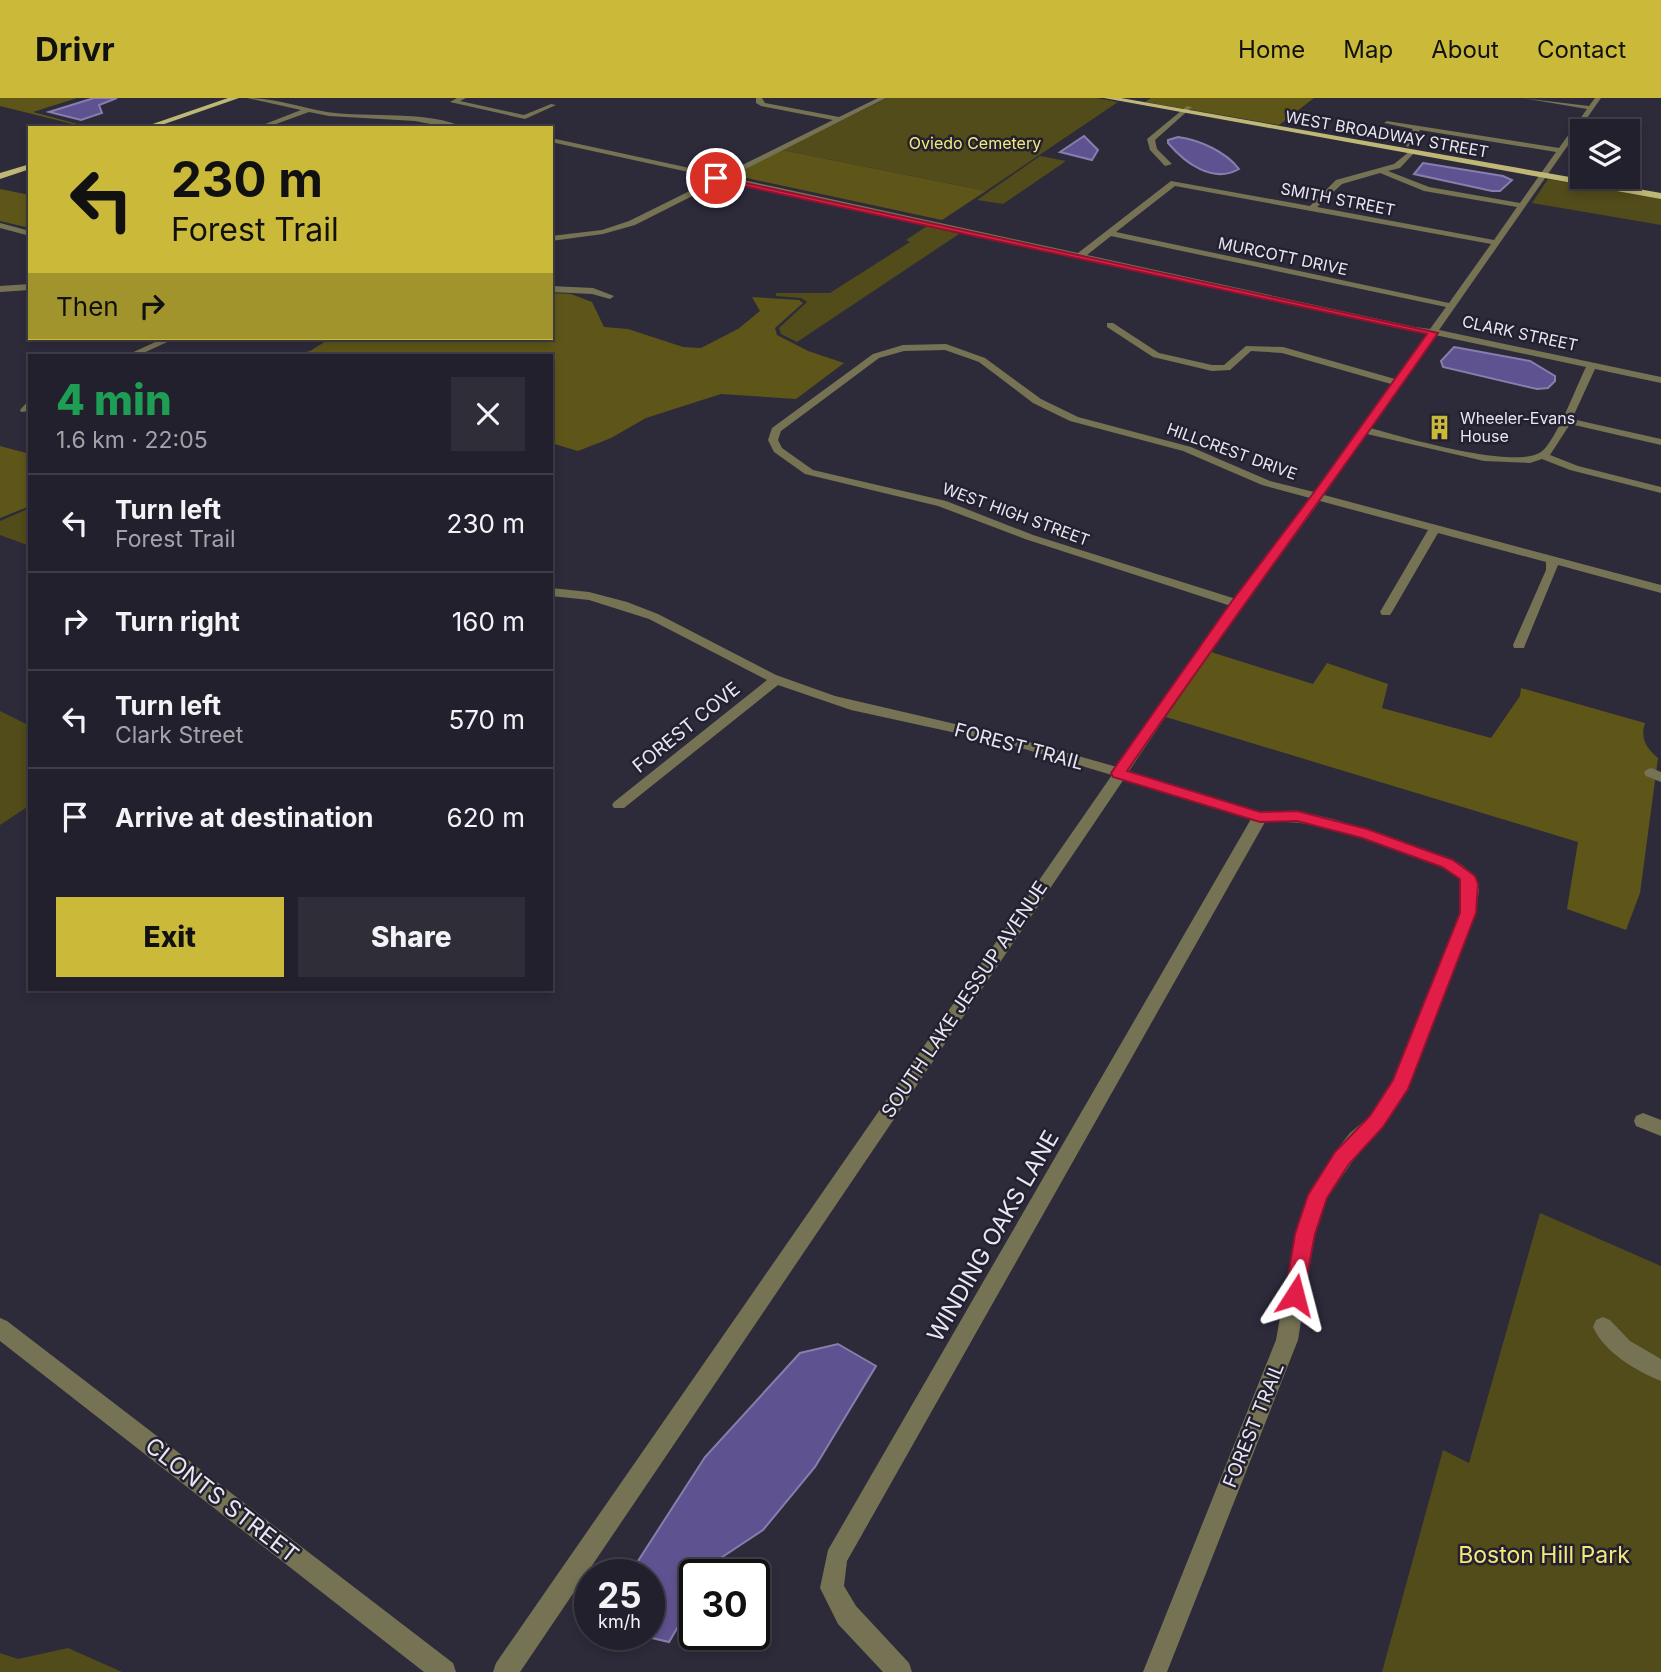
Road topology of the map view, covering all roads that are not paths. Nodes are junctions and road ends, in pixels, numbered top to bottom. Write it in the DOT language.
graph roads {
  1 [pos="235,98"];
  2 [pos="250,98"];
  3 [pos="463,98"];
  4 [pos="759,98"];
  5 [pos="883,98"];
  6 [pos="1108,98"];
  7 [pos="1134,98"];
  8 [pos="1525,98"];
  9 [pos="1598,98"];
  10 [pos="553,106"];
  11 [pos="1591,108"];
  12 [pos="1187,109"];
  13 [pos="495,110"];
  14 [pos="306,111"];
  15 [pos="483,115"];
  16 [pos="839,118"];
  17 [pos="471,120"];
  18 [pos="1387,122"];
  19 [pos="151,126"];
  20 [pos="264,126"];
  21 [pos="454,126"];
  22 [pos="461,126"];
  23 [pos="1418,128"];
  24 [pos="1427,129"];
  25 [pos="553,140"];
  26 [pos="1408,148"];
  27 [pos="1561,151"];
  28 [pos="1168,164"];
  29 [pos="28,167"];
  30 [pos="1382,171"];
  31 [pos="1545,173"];
  32 [pos="0,176"];
  33 [pos="1570,176"];
  34 [pos="720,179"];
  35 [pos="1640,186"];
  36 [pos="1661,190"];
  37 [pos="1661,196"];
  38 [pos="1522,206"];
  39 [pos="1312,208"];
  40 [pos="0,225"];
  41 [pos="28,233"];
  42 [pos="1108,233"];
  43 [pos="553,239"];
  44 [pos="1496,243"];
  45 [pos="1079,257"];
  46 [pos="28,287"];
  47 [pos="0,289"];
  48 [pos="553,289"];
  49 [pos="610,296"];
  50 [pos="1452,306"];
  51 [pos="1110,325"];
  52 [pos="1433,333"];
  53 [pos="166,340"];
  54 [pos="134,354"];
  55 [pos="1591,365"];
  56 [pos="1661,380"];
  57 [pos="1398,383"];
  58 [pos="816,398"];
  59 [pos="1565,420"];
  60 [pos="1364,430"];
  61 [pos="1661,442"];
  62 [pos="1543,456"];
  63 [pos="1661,489"];
  64 [pos="1317,498"];
  65 [pos="1434,529"];
  66 [pos="1552,560"];
  67 [pos="1661,589"];
  68 [pos="553,592"];
  69 [pos="1236,603"];
  70 [pos="1386,612"];
  71 [pos="1519,645"];
  72 [pos="776,680"];
  73 [pos="1118,773"];
  74 [pos="619,805"];
  75 [pos="1260,817"];
  76 [pos="1643,1121"];
  77 [pos="1661,1128"];
  78 [pos="1603,1327"];
  79 [pos="0,1328"];
  80 [pos="1661,1371"];
  81 [pos="444,1672"];
  82 [pos="505,1672"];
  83 [pos="900,1672"];
  84 [pos="1155,1672"];
  1 -- 19 [label="main road"];
  2 -- 14 [label="street"];
  3 -- 13 [label="street"];
  4 -- 16 [label="street"];
  5 -- 16 [label="street"];
  6 -- 12 [label="main road, WEST BROADWAY STREET"];
  7 -- 12 [label="main road, WEST BROADWAY STREET"];
  8 -- 11 [label="street"];
  9 -- 11 [label="street, SOUTH LAKE JESSUP AVENUE"];
  10 -- 13 [label="street"];
  11 -- 27 [label="street, SOUTH LAKE JESSUP AVENUE"];
  12 -- 26 [label="main road, WEST BROADWAY STREET"];
  12 -- 28 [label="street"];
  13 -- 15 [label="street"];
  14 -- 20 [label="street"];
  14 -- 21 [label="street"];
  16 -- 34 [label="street"];
  17 -- 22 [label="street"];
  18 -- 23 [label="street"];
  23 -- 24 [label="street"];
  23 -- 26 [label="street"];
  24 -- 26 [label="street"];
  24 -- 27 [label="street"];
  25 -- 34 [label="street, CLARK STREET"];
  26 -- 30 [label="street"];
  26 -- 31 [label="main road, WEST BROADWAY STREET"];
  27 -- 31 [label="street, SOUTH LAKE JESSUP AVENUE"];
  29 -- 32 [label="main road"];
  30 -- 38 [label="street"];
  30 -- 39 [label="street"];
  31 -- 33 [label="main road, WEST BROADWAY STREET"];
  31 -- 37 [label="main road, WEST BROADWAY STREET"];
  31 -- 38 [label="street, SOUTH LAKE JESSUP AVENUE"];
  34 -- 43 [label="street"];
  34 -- 45 [label="street, CLARK STREET"];
  35 -- 36 [label="main road, WEST BROADWAY STREET"];
  38 -- 44 [label="street, SOUTH LAKE JESSUP AVENUE"];
  39 -- 42 [label="street, SMITH STREET"];
  39 -- 44 [label="street, SMITH STREET"];
  40 -- 41 [label="street"];
  42 -- 45 [label="street"];
  42 -- 50 [label="street, MURCOTT DRIVE"];
  44 -- 50 [label="street, SOUTH LAKE JESSUP AVENUE"];
  45 -- 52 [label="street, CLARK STREET"];
  46 -- 47 [label="street"];
  48 -- 49 [label="street"];
  50 -- 52 [label="street, SOUTH LAKE JESSUP AVENUE"];
  51 -- 57 [label="street"];
  52 -- 55 [label="street, CLARK STREET"];
  52 -- 57 [label="street, SOUTH LAKE JESSUP AVENUE"];
  53 -- 54 [label="street"];
  55 -- 56 [label="street, CLARK STREET"];
  55 -- 59 [label="street"];
  57 -- 60 [label="street, SOUTH LAKE JESSUP AVENUE"];
  58 -- 64 [label="street, HILLCREST DRIVE"];
  58 -- 69 [label="street, WEST HIGH STREET"];
  59 -- 61 [label="street"];
  59 -- 62 [label="street"];
  60 -- 62 [label="street"];
  60 -- 64 [label="street, SOUTH LAKE JESSUP AVENUE"];
  62 -- 63 [label="street"];
  64 -- 65 [label="street, HILLCREST DRIVE"];
  64 -- 69 [label="street, SOUTH LAKE JESSUP AVENUE"];
  65 -- 66 [label="street, HILLCREST DRIVE"];
  65 -- 70 [label="street"];
  66 -- 67 [label="street, HILLCREST DRIVE"];
  66 -- 71 [label="street"];
  68 -- 72 [label="street, FOREST TRAIL"];
  69 -- 73 [label="street, SOUTH LAKE JESSUP AVENUE"];
  72 -- 73 [label="street, FOREST TRAIL"];
  72 -- 74 [label="street, FOREST COVE"];
  73 -- 75 [label="street, FOREST TRAIL"];
  73 -- 82 [label="street, SOUTH LAKE JESSUP AVENUE"];
  75 -- 83 [label="street, WINDING OAKS LANE"];
  75 -- 84 [label="street, FOREST TRAIL"];
  76 -- 77 [label="street"];
  78 -- 80 [label="street"];
  79 -- 81 [label="street, CLONTS STREET"];
}
